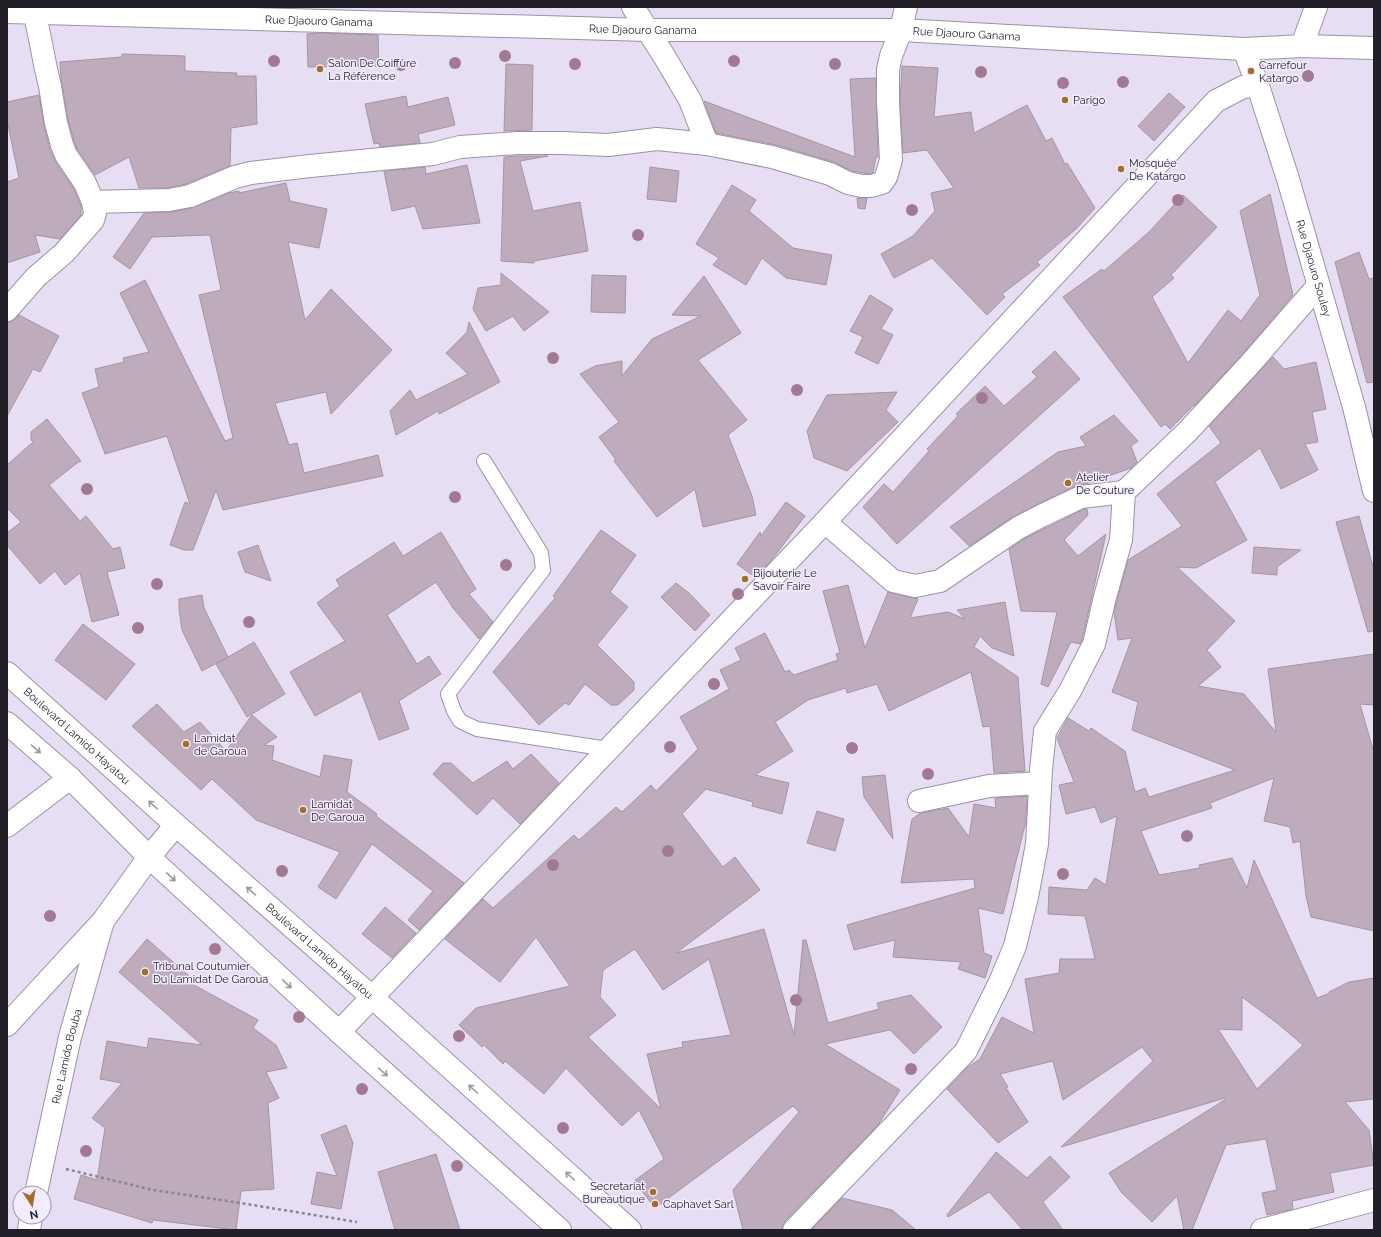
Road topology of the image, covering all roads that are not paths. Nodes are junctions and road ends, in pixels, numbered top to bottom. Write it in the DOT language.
graph roads {
  1 [pos="633,7"];
  2 [pos="906,7"];
  3 [pos="1316,7"];
  4 [pos="114,11"];
  5 [pos="7,12"];
  6 [pos="35,14"];
  7 [pos="647,30"];
  8 [pos="901,30"];
  9 [pos="1302,46"];
  10 [pos="1374,48"];
  11 [pos="1244,49"];
  12 [pos="1258,86"];
  13 [pos="707,144"];
  14 [pos="93,202"];
  15 [pos="1318,286"];
  16 [pos="7,310"];
  17 [pos="484,461"];
  18 [pos="1374,491"];
  19 [pos="1124,492"];
  20 [pos="825,522"];
  21 [pos="7,673"];
  22 [pos="7,723"];
  23 [pos="608,749"];
  24 [pos="70,778"];
  25 [pos="1040,784"];
  26 [pos="919,801"];
  27 [pos="176,825"];
  28 [pos="7,826"];
  29 [pos="149,857"];
  30 [pos="103,921"];
  31 [pos="372,997"];
  32 [pos="7,1025"];
  33 [pos="339,1032"];
  34 [pos="38,1185"];
  35 [pos="1374,1200"];
  36 [pos="560,1230"];
  37 [pos="630,1230"];
  38 [pos="794,1230"];
  39 [pos="1262,1230"];
  1 -- 7 [label="street"];
  2 -- 8 [label="street"];
  3 -- 9 [label="street"];
  4 -- 6 [label="street, Rue Djaouro Ganama"];
  4 -- 7 [label="street, Rue Djaouro Ganama"];
  5 -- 6 [label="street, Rue Djaouro Ganama"];
  6 -- 14 [label="street"];
  7 -- 8 [label="street, Rue Djaouro Ganama"];
  7 -- 13 [label="street"];
  8 -- 11 [label="street, Rue Djaouro Ganama"];
  8 -- 13 [label="street"];
  9 -- 10 [label="street, Rue Djaouro Ganama"];
  9 -- 11 [label="street, Rue Djaouro Ganama"];
  11 -- 12 [label="street, Rue Djaouro Souley"];
  12 -- 15 [label="street, Rue Djaouro Souley"];
  12 -- 20 [label="street"];
  13 -- 14 [label="street"];
  14 -- 16 [label="street"];
  15 -- 18 [label="street, Rue Djaouro Souley"];
  15 -- 19 [label="street"];
  17 -- 23 [label="lane"];
  19 -- 20 [label="street"];
  19 -- 25 [label="street"];
  20 -- 23 [label="street"];
  27 -- 21 [label="street, Boulevard Lamido Hayatou, one-way"];
  22 -- 24 [label="street, one-way"];
  23 -- 31 [label="street"];
  24 -- 28 [label="street"];
  24 -- 29 [label="street"];
  25 -- 26 [label="street"];
  25 -- 38 [label="street"];
  27 -- 29 [label="street"];
  31 -- 27 [label="street, Boulevard Lamido Hayatou, one-way"];
  29 -- 30 [label="street"];
  29 -- 33 [label="street, one-way"];
  30 -- 32 [label="street"];
  30 -- 34 [label="street, Rue Lamido Bouba"];
  31 -- 33 [label="street"];
  37 -- 31 [label="street, Boulevard Lamido Hayatou, one-way"];
  33 -- 36 [label="street, one-way"];
  35 -- 39 [label="street"];
}
